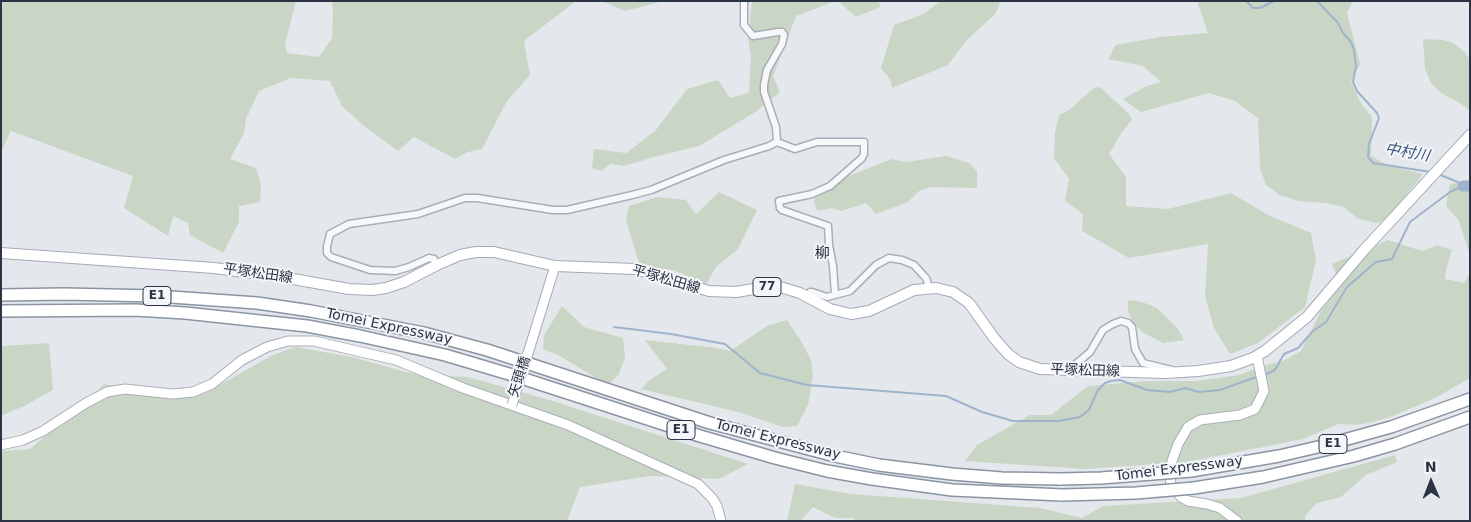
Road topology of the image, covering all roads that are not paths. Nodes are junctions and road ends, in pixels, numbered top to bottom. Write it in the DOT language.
graph roads {
  1 [pos="744,1"];
  2 [pos="1470,135"];
  3 [pos="778,142"];
  4 [pos="1,253"];
  5 [pos="437,265"];
  6 [pos="555,266"];
  7 [pos="929,287"];
  8 [pos="835,294"];
  9 [pos="1,295"];
  10 [pos="807,297"];
  11 [pos="1,310"];
  12 [pos="1258,358"];
  13 [pos="1067,371"];
  14 [pos="1198,372"];
  15 [pos="1470,399"];
  16 [pos="512,405"];
  17 [pos="1470,417"];
  18 [pos="1,445"];
  19 [pos="721,521"];
  20 [pos="1237,521"];
  1 -- 3 [label="street"];
  2 -- 12 [label="main road, 平塚松田線 / 77"];
  3 -- 5 [label="street"];
  3 -- 8 [label="street"];
  4 -- 5 [label="main road, 平塚松田線 / 77"];
  5 -- 6 [label="main road, 平塚松田線 / 77"];
  6 -- 10 [label="main road, 平塚松田線 / 77"];
  6 -- 16 [label="street, 矢頭橋, bridge"];
  7 -- 8 [label="street"];
  7 -- 10 [label="main road, 平塚松田線 / 77"];
  7 -- 13 [label="main road, 平塚松田線 / 77"];
  8 -- 10 [label="street"];
  9 -- 15 [label="highway, Tomei Expressway / E1, bridge"];
  11 -- 17 [label="highway, Tomei Expressway / E1, bridge"];
  12 -- 14 [label="main road, 平塚松田線 / 77"];
  12 -- 20 [label="street"];
  13 -- 14 [label="main road, 平塚松田線 / 77"];
  13 -- 14 [label="street"];
  16 -- 18 [label="street"];
  16 -- 19 [label="street"];
}
